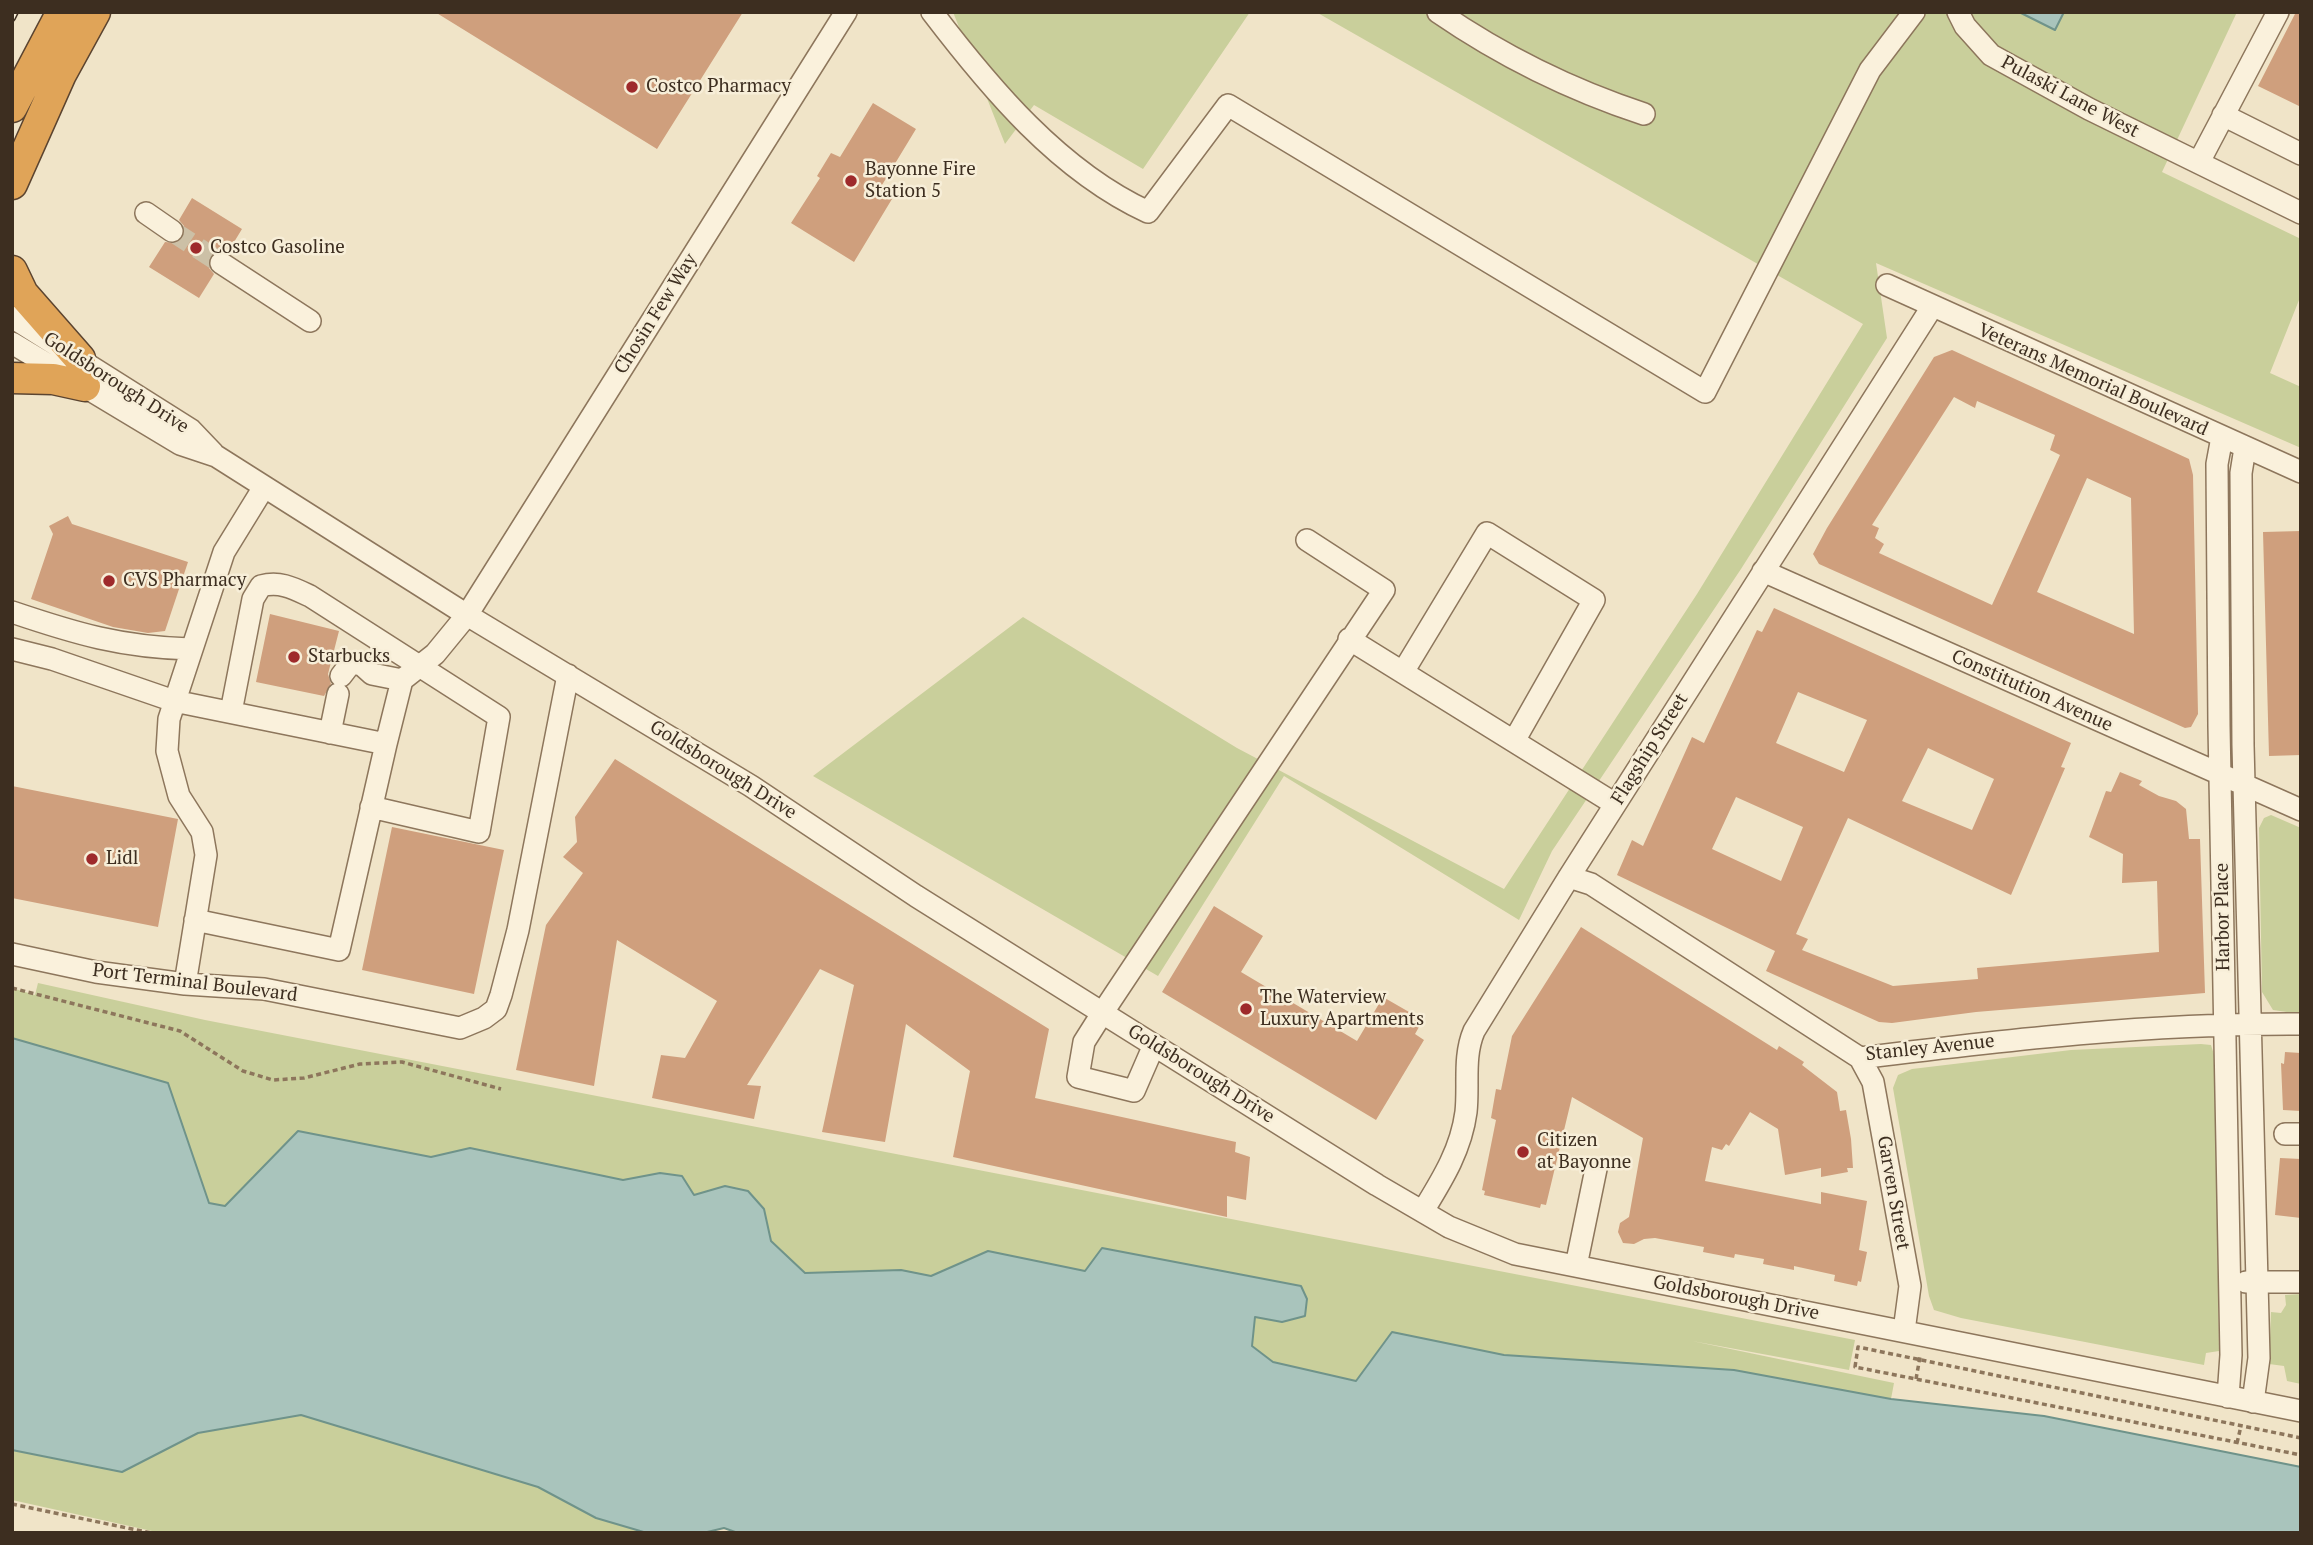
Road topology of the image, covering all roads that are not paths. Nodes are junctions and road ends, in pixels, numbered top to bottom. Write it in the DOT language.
graph roads {
  1 [pos="62,12"];
  2 [pos="95,12"];
  3 [pos="846,12"];
  4 [pos="932,12"];
  5 [pos="1438,12"];
  6 [pos="1914,12"];
  7 [pos="1958,12"];
  8 [pos="2278,12"];
  9 [pos="12,107"];
  10 [pos="1644,114"];
  11 [pos="2223,116"];
  12 [pos="2301,154"];
  13 [pos="2199,162"];
  14 [pos="12,184"];
  15 [pos="145,214"];
  16 [pos="2301,214"];
  17 [pos="172,231"];
  18 [pos="221,262"];
  19 [pos="12,271"];
  20 [pos="1887,285"];
  21 [pos="1932,307"];
  22 [pos="12,317"];
  23 [pos="310,321"];
  24 [pos="12,343"];
  25 [pos="82,372"];
  26 [pos="12,378"];
  27 [pos="2222,437"];
  28 [pos="2245,448"];
  29 [pos="2301,472"];
  30 [pos="264,487"];
  31 [pos="1307,540"];
  32 [pos="1763,571"];
  33 [pos="12,612"];
  34 [pos="467,615"];
  35 [pos="1349,639"];
  36 [pos="12,649"];
  37 [pos="190,649"];
  38 [pos="421,664"];
  39 [pos="1403,672"];
  40 [pos="568,676"];
  41 [pos="402,680"];
  42 [pos="174,701"];
  43 [pos="231,712"];
  44 [pos="330,733"];
  45 [pos="1514,741"];
  46 [pos="386,744"];
  47 [pos="2220,775"];
  48 [pos="2245,786"];
  49 [pos="1615,804"];
  50 [pos="372,807"];
  51 [pos="2301,810"];
  52 [pos="1569,877"];
  53 [pos="195,920"];
  54 [pos="12,954"];
  55 [pos="185,984"];
  56 [pos="1103,1012"];
  57 [pos="2253,1024"];
  58 [pos="2301,1024"];
  59 [pos="2225,1025"];
  60 [pos="1154,1045"];
  61 [pos="1860,1058"];
  62 [pos="1596,1169"];
  63 [pos="1423,1212"];
  64 [pos="1576,1266"];
  65 [pos="2230,1282"];
  66 [pos="2258,1282"];
  67 [pos="2301,1282"];
  68 [pos="1904,1331"];
  69 [pos="2228,1397"];
  70 [pos="2253,1402"];
  71 [pos="2301,1411"];
  1 -- 9 [label="highway"];
  2 -- 14 [label="highway"];
  3 -- 34 [label="street, Chosin Few Way"];
  4 -- 6 [label="street"];
  5 -- 10 [label="street"];
  7 -- 13 [label="street, Pulaski Lane West"];
  8 -- 11 [label="street"];
  11 -- 12 [label="street"];
  11 -- 13 [label="street"];
  13 -- 16 [label="street, Pulaski Lane West"];
  15 -- 17 [label="street"];
  18 -- 23 [label="street"];
  19 -- 25 [label="highway"];
  20 -- 21 [label="street, Veterans Memorial Boulevard"];
  21 -- 27 [label="street, Veterans Memorial Boulevard"];
  21 -- 32 [label="street, Flagship Street"];
  22 -- 25 [label="street, Goldsborough Drive"];
  24 -- 25 [label="street, Goldsborough Drive"];
  25 -- 26 [label="highway"];
  25 -- 30 [label="street, Goldsborough Drive"];
  27 -- 28 [label="street, Veterans Memorial Boulevard"];
  27 -- 47 [label="street, Harbor Place"];
  28 -- 29 [label="street, Veterans Memorial Boulevard"];
  28 -- 48 [label="street, Harbor Place"];
  30 -- 34 [label="street, Goldsborough Drive"];
  30 -- 37 [label="street"];
  31 -- 35 [label="street"];
  32 -- 47 [label="street, Constitution Avenue"];
  32 -- 49 [label="street, Flagship Street"];
  33 -- 37 [label="street"];
  34 -- 38 [label="street, Chosin Few Way"];
  34 -- 40 [label="street, Goldsborough Drive"];
  35 -- 39 [label="street"];
  35 -- 56 [label="street"];
  36 -- 42 [label="street"];
  37 -- 42 [label="street"];
  38 -- 41 [label="street, Chosin Few Way"];
  38 -- 43 [label="street"];
  38 -- 50 [label="street"];
  39 -- 45 [label="street"];
  39 -- 45 [label="street"];
  40 -- 55 [label="street, Port Terminal Boulevard"];
  40 -- 56 [label="street, Goldsborough Drive"];
  41 -- 44 [label="street"];
  41 -- 46 [label="street"];
  42 -- 43 [label="street"];
  42 -- 53 [label="street"];
  43 -- 44 [label="street"];
  44 -- 46 [label="street"];
  45 -- 49 [label="street"];
  46 -- 50 [label="street"];
  47 -- 48 [label="street, Constitution Avenue"];
  47 -- 59 [label="street, Harbor Place"];
  48 -- 51 [label="street, Constitution Avenue"];
  48 -- 57 [label="street, Harbor Place"];
  49 -- 52 [label="street, Flagship Street"];
  50 -- 53 [label="street"];
  52 -- 61 [label="street, Stanley Avenue"];
  52 -- 63 [label="street, Flagship Street"];
  53 -- 55 [label="street"];
  54 -- 55 [label="street, Port Terminal Boulevard"];
  56 -- 60 [label="street, Goldsborough Drive"];
  56 -- 60 [label="street"];
  57 -- 58 [label="street, Stanley Avenue"];
  57 -- 59 [label="street, Stanley Avenue"];
  57 -- 66 [label="street, Harbor Place"];
  59 -- 61 [label="street, Stanley Avenue"];
  59 -- 65 [label="street, Harbor Place"];
  60 -- 63 [label="street, Goldsborough Drive"];
  61 -- 68 [label="street, Garven Street"];
  62 -- 64 [label="street"];
  63 -- 64 [label="street, Goldsborough Drive"];
  64 -- 68 [label="street, Goldsborough Drive"];
  65 -- 66 [label="street"];
  65 -- 69 [label="street, Harbor Place"];
  66 -- 67 [label="street"];
  66 -- 70 [label="street, Harbor Place"];
  68 -- 69 [label="street, Goldsborough Drive"];
  69 -- 70 [label="street, Goldsborough Drive"];
  70 -- 71 [label="street, Goldsborough Drive"];
}
